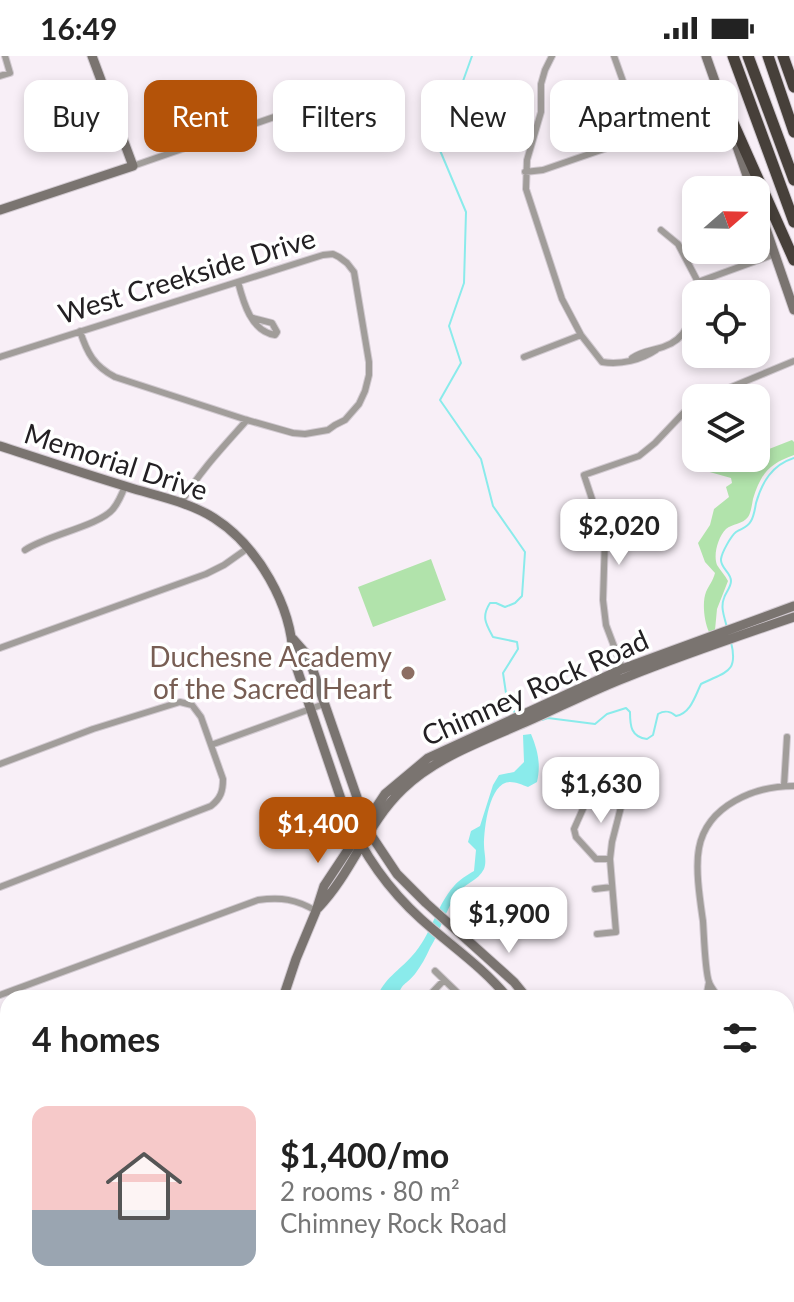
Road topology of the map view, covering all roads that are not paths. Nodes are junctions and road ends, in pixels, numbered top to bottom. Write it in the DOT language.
graph roads {
  1 [pos="5,56"];
  2 [pos="92,56"];
  3 [pos="552,56"];
  4 [pos="614,56"];
  5 [pos="706,56"];
  6 [pos="733,56"];
  7 [pos="748,56"];
  8 [pos="768,56"];
  9 [pos="783,56"];
  10 [pos="0,76"];
  11 [pos="715,80"];
  12 [pos="794,87"];
  13 [pos="273,117"];
  14 [pos="794,132"];
  15 [pos="738,134"];
  16 [pos="738,149"];
  17 [pos="133,166"];
  18 [pos="525,172"];
  19 [pos="747,176"];
  20 [pos="794,180"];
  21 [pos="0,210"];
  22 [pos="794,222"];
  23 [pos="661,230"];
  24 [pos="770,240"];
  25 [pos="775,254"];
  26 [pos="794,260"];
  27 [pos="697,280"];
  28 [pos="704,280"];
  29 [pos="238,282"];
  30 [pos="794,310"];
  31 [pos="253,318"];
  32 [pos="80,331"];
  33 [pos="581,335"];
  34 [pos="682,337"];
  35 [pos="0,357"];
  36 [pos="524,357"];
  37 [pos="794,361"];
  38 [pos="739,384"];
  39 [pos="682,414"];
  40 [pos="247,420"];
  41 [pos="0,446"];
  42 [pos="125,486"];
  43 [pos="181,503"];
  44 [pos="249,547"];
  45 [pos="25,550"];
  46 [pos="794,606"];
  47 [pos="794,617"];
  48 [pos="750,627"];
  49 [pos="293,639"];
  50 [pos="0,648"];
  51 [pos="624,673"];
  52 [pos="324,704"];
  53 [pos="311,710"];
  54 [pos="787,737"];
  55 [pos="211,745"];
  56 [pos="0,764"];
  57 [pos="784,786"];
  58 [pos="794,786"];
  59 [pos="368,828"];
  60 [pos="359,842"];
  61 [pos="610,859"];
  62 [pos="0,887"];
  63 [pos="612,887"];
  64 [pos="595,889"];
  65 [pos="316,911"];
  66 [pos="597,934"];
  67 [pos="435,971"];
  68 [pos="444,980"];
  69 [pos="709,982"];
  70 [pos="14,990"];
  71 [pos="286,990"];
  72 [pos="435,990"];
  73 [pos="455,990"];
  74 [pos="501,990"];
  75 [pos="520,990"];
  76 [pos="708,990"];
  77 [pos="714,990"];
  1 -- 10 [label="street"];
  2 -- 17 [label="main road"];
  3 -- 18 [label="street"];
  4 -- 18 [label="street"];
  5 -- 11 [label="main road"];
  6 -- 22 [label="highway"];
  7 -- 20 [label="highway"];
  8 -- 14 [label="highway"];
  9 -- 12 [label="highway"];
  13 -- 17 [label="street"];
  15 -- 26 [label="highway"];
  16 -- 19 [label="main road"];
  17 -- 21 [label="main road"];
  18 -- 33 [label="street"];
  23 -- 27 [label="street"];
  24 -- 25 [label="main road"];
  25 -- 28 [label="street"];
  25 -- 30 [label="main road"];
  29 -- 31 [label="street"];
  29 -- 32 [label="street, West Creekside Drive"];
  29 -- 40 [label="street, West Creekside Drive"];
  32 -- 35 [label="street, West Creekside Drive"];
  32 -- 40 [label="street"];
  33 -- 34 [label="street"];
  33 -- 36 [label="street"];
  37 -- 38 [label="street"];
  39 -- 51 [label="street"];
  40 -- 43 [label="street"];
  41 -- 42 [label="main road, Memorial Drive"];
  42 -- 43 [label="main road, Memorial Drive"];
  42 -- 45 [label="street"];
  43 -- 44 [label="main road, Memorial Drive"];
  44 -- 49 [label="main road, Memorial Drive"];
  44 -- 50 [label="street"];
  46 -- 48 [label="main road, Chimney Rock Road"];
  47 -- 48 [label="main road, Chimney Rock Road"];
  48 -- 51 [label="main road, Chimney Rock Road"];
  49 -- 52 [label="main road, Memorial Drive"];
  49 -- 53 [label="main road, Memorial Drive"];
  51 -- 59 [label="main road, Chimney Rock Road"];
  52 -- 53 [label="street"];
  52 -- 59 [label="main road, Memorial Drive"];
  53 -- 55 [label="street"];
  53 -- 60 [label="main road, Memorial Drive"];
  54 -- 57 [label="street"];
  55 -- 56 [label="street"];
  55 -- 62 [label="street"];
  57 -- 58 [label="street"];
  57 -- 69 [label="street"];
  59 -- 60 [label="main road, Chimney Rock Road"];
  59 -- 75 [label="main road, Memorial Drive"];
  60 -- 65 [label="main road, Chimney Rock Road"];
  60 -- 74 [label="main road, Memorial Drive"];
  61 -- 61 [label="street"];
  61 -- 63 [label="street"];
  63 -- 64 [label="street"];
  63 -- 66 [label="street"];
  65 -- 70 [label="street"];
  65 -- 71 [label="main road, Chimney Rock Road"];
  67 -- 68 [label="street"];
  68 -- 72 [label="street"];
  68 -- 73 [label="street"];
  69 -- 76 [label="street"];
  69 -- 77 [label="street"];
}
